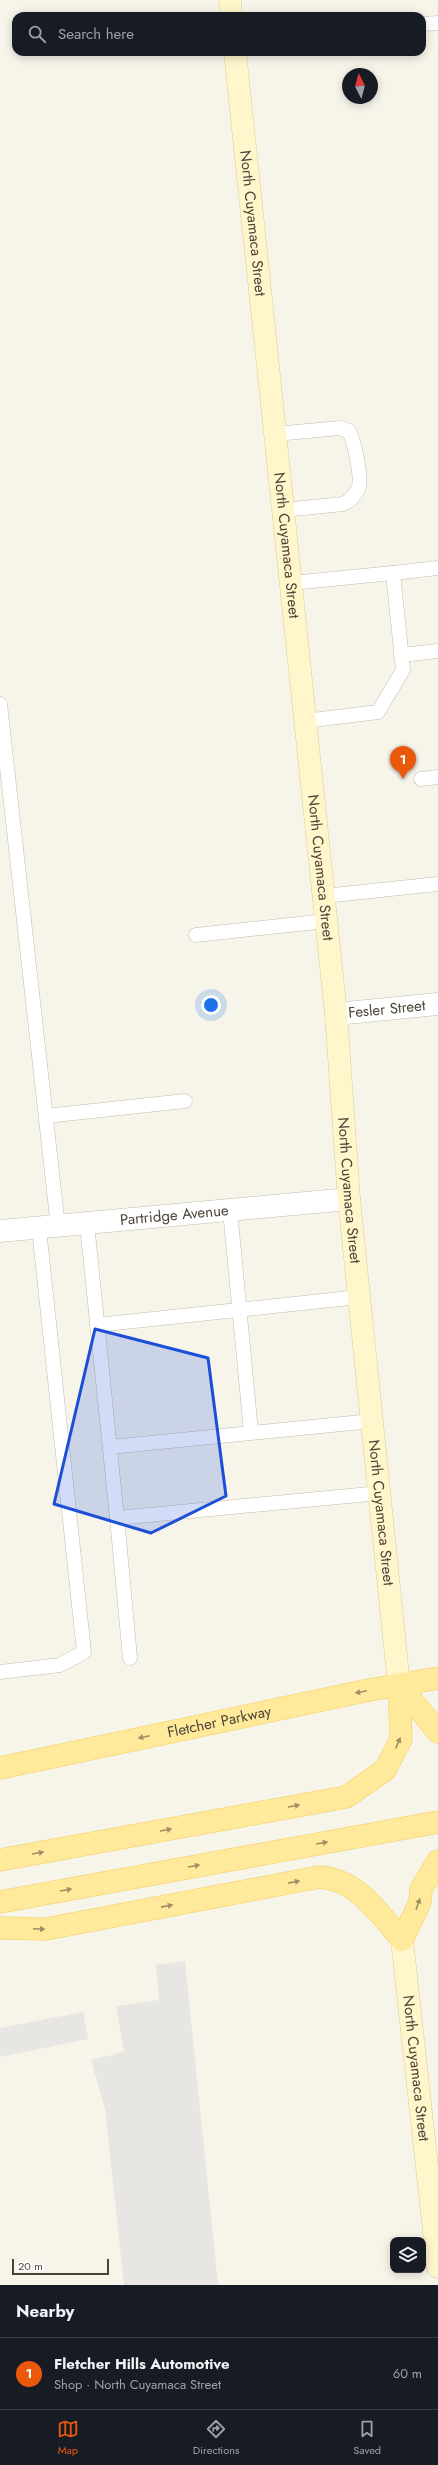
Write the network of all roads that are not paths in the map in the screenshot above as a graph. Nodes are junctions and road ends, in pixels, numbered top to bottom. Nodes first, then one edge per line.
1 (230, 0) edge
2 (231, 12) edge
3 (438, 23) edge
4 (426, 24) edge
5 (235, 56) edge
6 (275, 434) junction
7 (283, 510) junction
8 (438, 568) edge
9 (393, 573) junction
10 (291, 584) junction
11 (438, 651) edge
12 (402, 655) junction
13 (0, 704) edge
14 (305, 721) junction
15 (438, 778) edge
16 (421, 779) dead end
17 (438, 884) edge
18 (324, 896) junction
19 (326, 921) junction
20 (196, 935) dead end
21 (438, 1004) edge
22 (336, 1014) junction
23 (185, 1101) dead end
24 (46, 1116) junction
25 (349, 1199) junction
26 (230, 1210) junction
27 (87, 1224) junction
28 (49, 1228) junction
29 (0, 1232) edge
30 (359, 1297) junction
31 (239, 1310) junction
32 (97, 1325) junction
33 (372, 1421) junction
34 (251, 1432) junction
35 (110, 1446) junction
36 (380, 1493) junction
37 (117, 1518) junction
38 (130, 1658) dead end
39 (0, 1672) edge
40 (438, 1678) edge
41 (399, 1685) junction
42 (438, 1732) edge
43 (0, 1768) edge
44 (438, 1822) edge
45 (0, 1860) edge
46 (438, 1861) edge
47 (0, 1902) edge
48 (0, 1928) edge
49 (402, 1940) junction
50 (438, 2267) edge

1 - 2 main road
3 - 4 lane
5 - 6 main road, North Cuyamaca Street
6 - 7 main road, North Cuyamaca Street
6 - 7 lane
7 - 10 main road, North Cuyamaca Street
8 - 9 lane
9 - 10 lane
9 - 12 lane
10 - 14 main road, North Cuyamaca Street
11 - 12 lane
12 - 14 lane
13 - 24 lane
14 - 18 main road, North Cuyamaca Street
15 - 16 lane
17 - 18 lane
18 - 19 main road, North Cuyamaca Street
19 - 20 lane
19 - 22 main road, North Cuyamaca Street
21 - 22 street, Fesler Street
22 - 25 main road, North Cuyamaca Street
23 - 24 lane
24 - 28 lane
25 - 26 street, Partridge Avenue
25 - 30 main road, North Cuyamaca Street
26 - 27 street, Partridge Avenue
26 - 31 lane
27 - 28 street, Partridge Avenue
27 - 32 lane
28 - 29 street, Partridge Avenue
28 - 39 lane
30 - 31 lane
30 - 33 main road, North Cuyamaca Street
31 - 32 lane
31 - 34 lane
32 - 35 lane
33 - 34 lane
33 - 36 main road, North Cuyamaca Street
34 - 35 lane
35 - 37 lane
36 - 37 lane
36 - 41 main road, North Cuyamaca Street
37 - 38 lane
40 - 41 main road, Fletcher Parkway
41 - 42 main road
41 -> 43 main road, Fletcher Parkway
45 -> 41 main road
47 -> 44 main road
49 -> 46 main road
48 -> 49 main road
49 - 50 main road, North Cuyamaca Street

